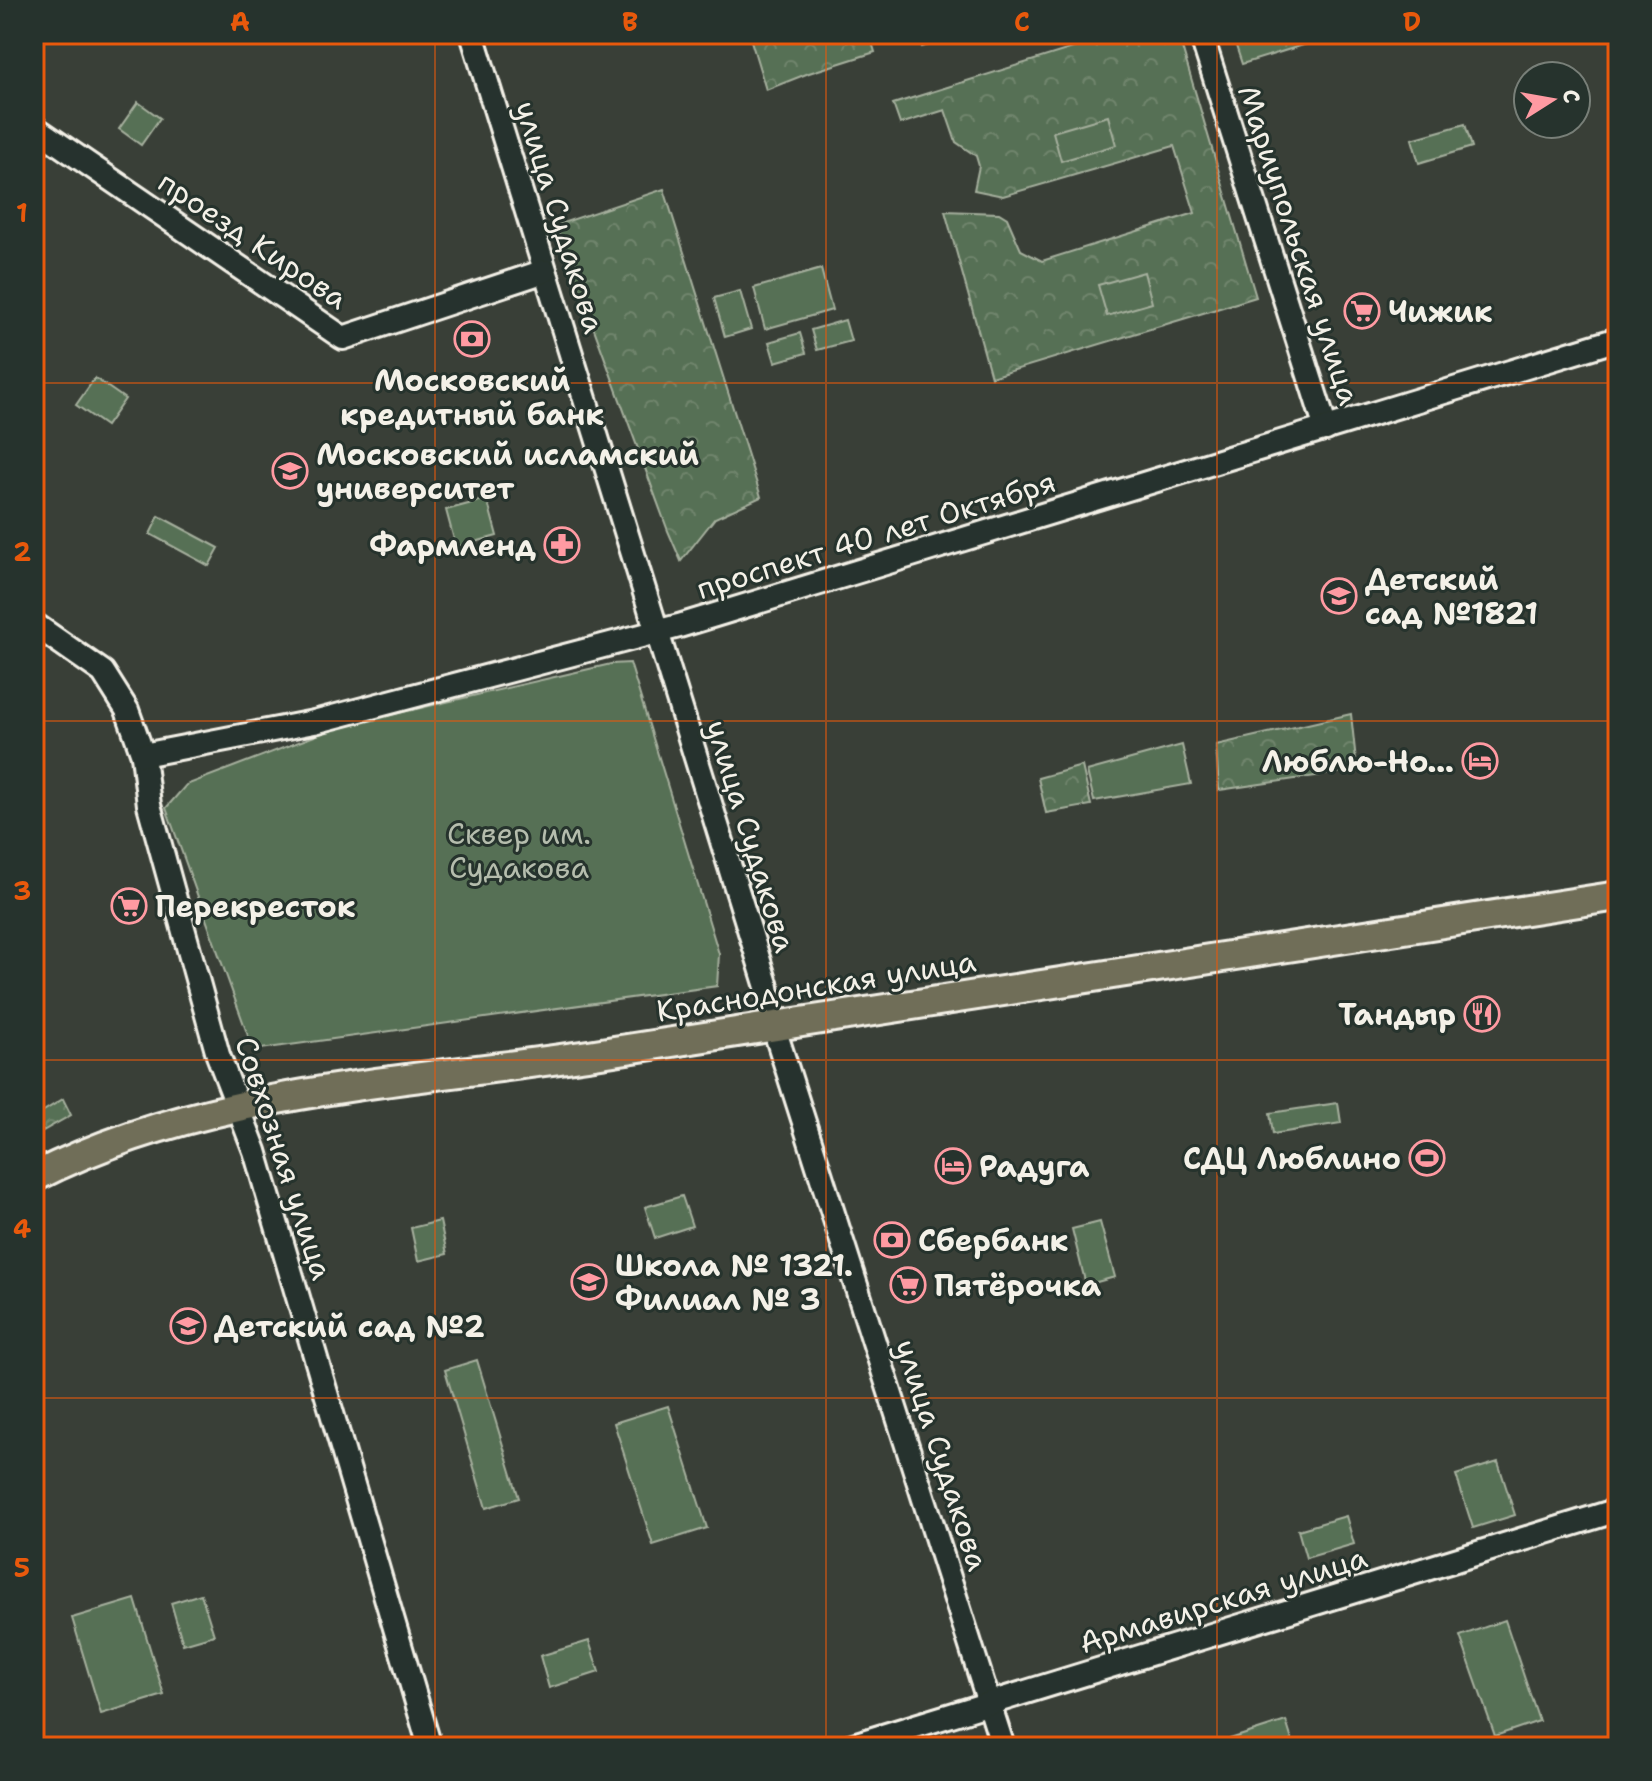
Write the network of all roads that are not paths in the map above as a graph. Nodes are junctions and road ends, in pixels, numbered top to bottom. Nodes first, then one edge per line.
1 (472, 34) edge
2 (1201, 34) edge
3 (34, 127) edge
4 (545, 271) junction
5 (1618, 339) edge
6 (1326, 429) junction
7 (34, 624) edge
8 (655, 632) junction
9 (143, 755) junction
10 (1618, 896) edge
11 (774, 1028) junction
12 (238, 1107) junction
13 (34, 1177) edge
14 (1618, 1510) edge
15 (989, 1703) junction
16 (430, 1747) edge
17 (847, 1747) edge
18 (1003, 1747) edge

1 - 4 street, улица Судакова
2 - 6 street, Мариупольская улица
3 - 4 street, проезд Кирова
4 - 8 street, улица Судакова
5 - 6 street, проспект 40 лет Октября
6 - 8 street, проспект 40 лет Октября
7 - 9 street, Совхозная улица
8 - 9 street, проспект 40 лет Октября
8 - 11 street, улица Судакова
9 - 12 street, Совхозная улица
10 - 11 main road, Краснодонская улица
11 - 12 main road, Краснодонская улица
11 - 15 street, улица Судакова
12 - 13 main road, Краснодонская улица
12 - 16 street, Совхозная улица
14 - 15 street, Армавирская улица
15 - 17 street, Армавирская улица
15 - 18 street, улица Судакова

